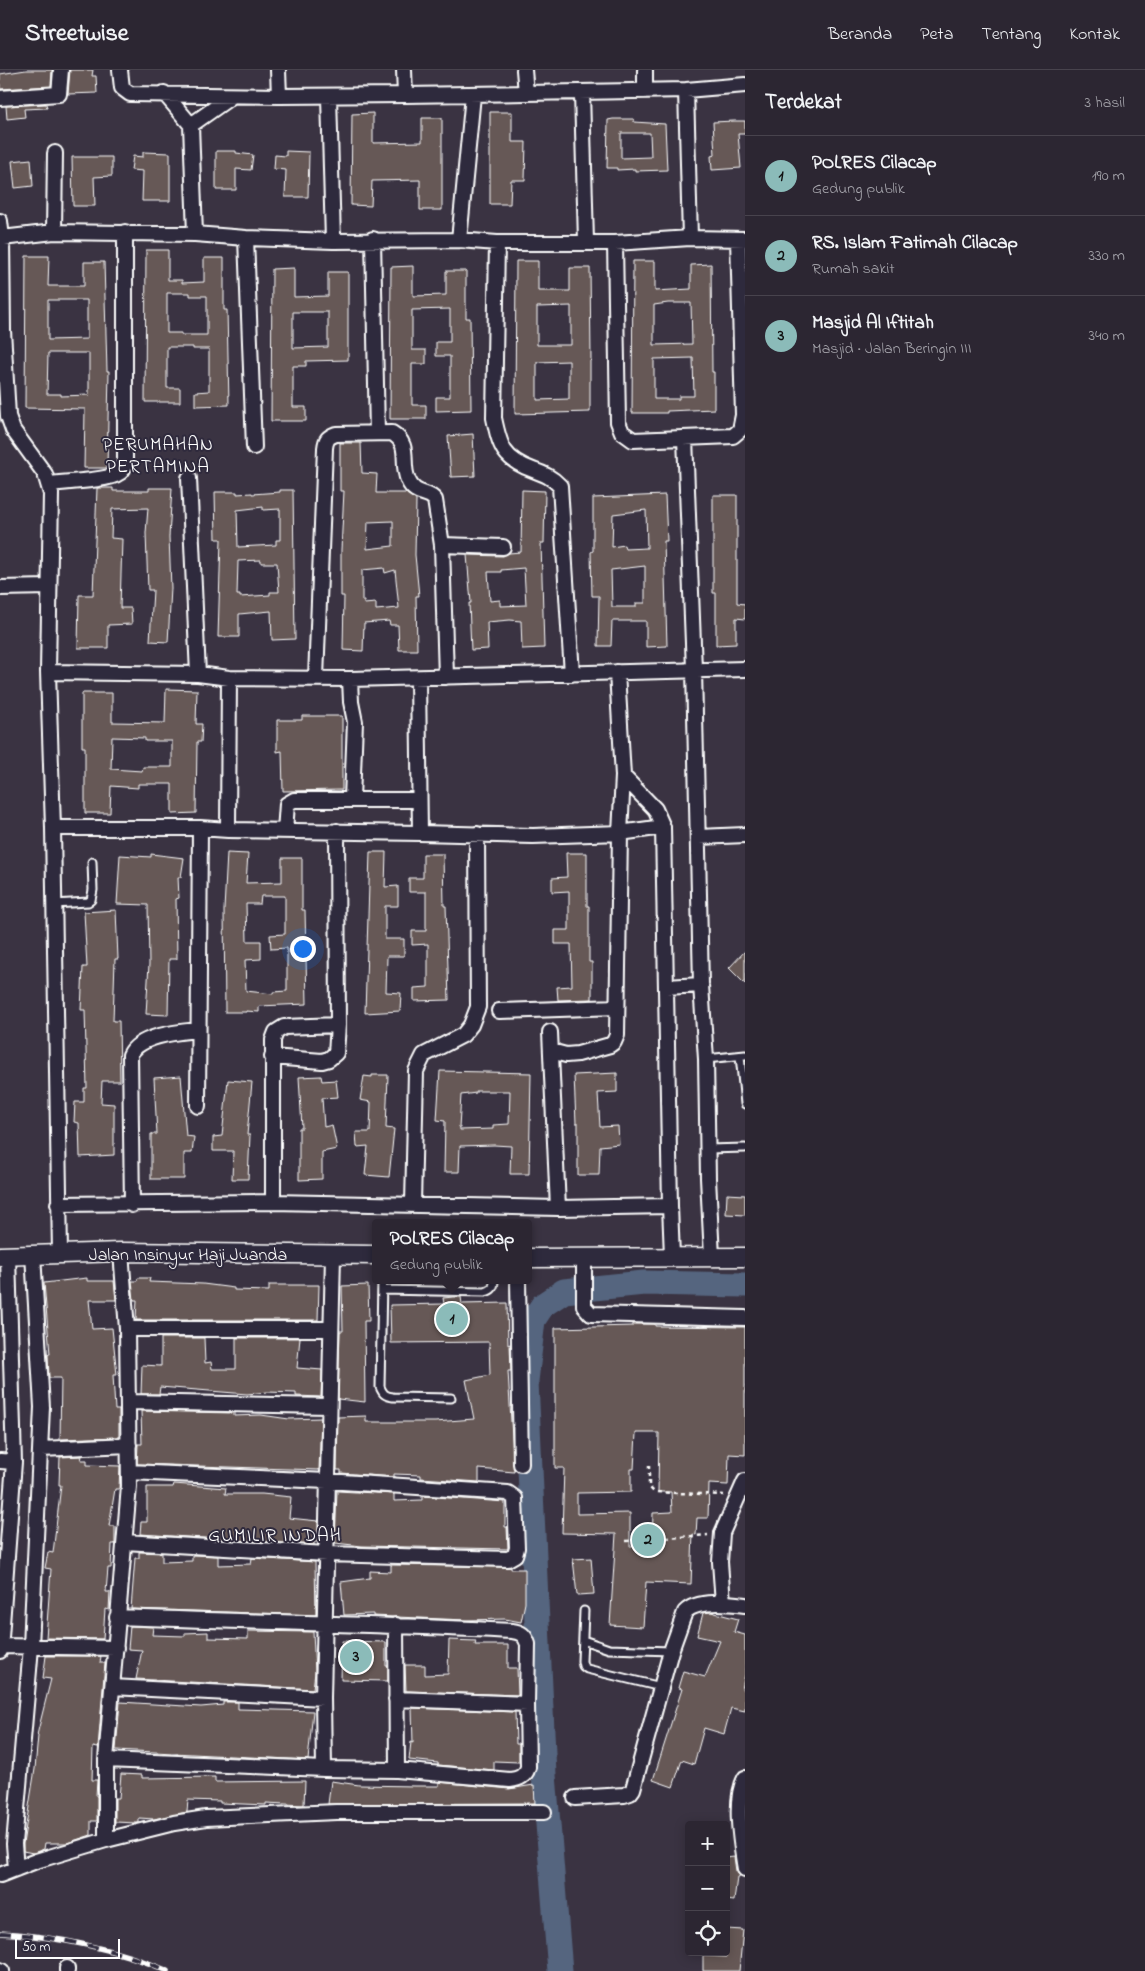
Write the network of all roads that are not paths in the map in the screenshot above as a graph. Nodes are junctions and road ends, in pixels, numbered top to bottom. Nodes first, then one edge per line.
1 (61, 70) edge
2 (120, 70) edge
3 (278, 70) edge
4 (404, 70) edge
5 (524, 70) edge
6 (645, 70) edge
7 (745, 85) edge
8 (686, 90) junction
9 (645, 91) junction
10 (582, 92) junction
11 (164, 93) junction
12 (526, 93) junction
13 (473, 94) junction
14 (405, 95) junction
15 (232, 96) junction
16 (278, 96) junction
17 (329, 96) junction
18 (0, 98) edge
19 (191, 125) junction
20 (56, 153) dead end
21 (0, 221) edge
22 (54, 232) junction
23 (125, 232) junction
24 (195, 234) junction
25 (2, 238) junction
26 (246, 238) junction
27 (690, 238) junction
28 (373, 239) junction
29 (742, 239) edge
30 (333, 240) junction
31 (459, 240) junction
32 (497, 242) junction
33 (586, 242) junction
34 (615, 243) junction
35 (2, 330) edge
36 (377, 433) junction
37 (685, 438) junction
38 (254, 447) dead end
39 (189, 478) dead end
40 (49, 484) junction
41 (442, 545) junction
42 (503, 547) dead end
43 (48, 587) junction
44 (0, 588) edge
45 (745, 668) edge
46 (694, 669) junction
47 (48, 672) junction
48 (617, 672) junction
49 (198, 674) junction
50 (572, 674) junction
51 (446, 677) junction
52 (229, 678) junction
53 (316, 678) junction
54 (418, 678) junction
55 (350, 679) junction
56 (623, 776) junction
57 (352, 799) junction
58 (418, 800) junction
59 (663, 827) junction
60 (53, 828) junction
61 (200, 828) junction
62 (228, 830) junction
63 (285, 831) junction
64 (337, 831) junction
65 (420, 832) junction
66 (620, 833) junction
67 (477, 834) junction
68 (745, 835) edge
69 (699, 837) junction
70 (92, 862) dead end
71 (54, 904) junction
72 (701, 985) junction
73 (666, 987) junction
74 (617, 1007) junction
75 (499, 1010) dead end
76 (338, 1025) junction
77 (198, 1030) junction
78 (550, 1032) dead end
79 (551, 1051) junction
80 (742, 1056) edge
81 (272, 1057) junction
82 (706, 1059) junction
83 (745, 1104) edge
84 (198, 1106) dead end
85 (745, 1148) edge
86 (708, 1149) junction
87 (273, 1202) junction
88 (58, 1204) junction
89 (414, 1204) junction
90 (132, 1205) junction
91 (670, 1206) junction
92 (558, 1208) junction
93 (121, 1252) junction
94 (60, 1253) junction
95 (33, 1254) junction
96 (333, 1255) junction
97 (372, 1255) edge
98 (4, 1256) edge
99 (672, 1256) junction
100 (712, 1256) junction
101 (745, 1257) edge
102 (532, 1258) edge
103 (584, 1258) junction
104 (382, 1284) edge
105 (494, 1284) edge
106 (518, 1284) edge
107 (382, 1290) junction
108 (745, 1318) edge
109 (127, 1329) junction
110 (331, 1330) junction
111 (451, 1398) dead end
112 (128, 1402) junction
113 (329, 1406) junction
114 (129, 1445) junction
115 (41, 1449) junction
116 (0, 1461) edge
117 (14, 1462) junction
118 (521, 1464) dead end
119 (129, 1472) junction
120 (328, 1481) junction
121 (745, 1481) edge
122 (125, 1542) junction
123 (326, 1554) junction
124 (723, 1603) junction
125 (745, 1605) edge
126 (584, 1611) dead end
127 (117, 1617) junction
128 (324, 1625) junction
129 (396, 1625) junction
130 (583, 1640) junction
131 (0, 1646) edge
132 (31, 1647) junction
133 (116, 1648) junction
134 (0, 1651) edge
135 (671, 1652) junction
136 (112, 1687) junction
137 (662, 1687) junction
138 (323, 1698) junction
139 (396, 1699) junction
140 (527, 1704) junction
141 (106, 1760) junction
142 (324, 1769) junction
143 (397, 1770) junction
144 (745, 1778) edge
145 (575, 1798) dead end
146 (544, 1812) dead end
147 (106, 1840) junction
148 (16, 1869) junction
149 (745, 1869) edge
150 (0, 1875) edge

1 - 18 street
2 - 11 street
3 - 16 street
4 - 14 street
5 - 12 street
6 - 9 street
7 - 8 street
8 - 9 street
8 - 27 street
9 - 10 street
10 - 12 street
10 - 33 street
11 - 15 street
11 - 19 street
12 - 13 street
13 - 14 street
13 - 31 street
14 - 17 street
15 - 16 street
15 - 19 street
16 - 17 street
17 - 30 street
19 - 24 street
20 - 22 street
21 - 25 street
22 - 23 street
22 - 25 street
23 - 24 street
23 - 40 street
24 - 26 street
25 - 35 street
26 - 30 street
26 - 38 street
27 - 29 street
27 - 34 street
28 - 30 street
28 - 31 street
28 - 36 street
29 - 37 street
31 - 32 street
32 - 33 street
32 - 50 street
33 - 34 street
34 - 37 street
35 - 40 street
36 - 41 street
36 - 53 street
37 - 46 street
39 - 49 street
40 - 43 street
41 - 42 street
41 - 51 street
43 - 44 street
43 - 47 street
45 - 46 street
46 - 48 street
46 - 69 street
47 - 49 street
47 - 60 street
48 - 50 street
48 - 56 street
49 - 52 street
50 - 51 street
51 - 54 street
52 - 53 street
52 - 62 street
53 - 55 street
54 - 55 street
54 - 58 street
55 - 57 street
56 - 59 street
56 - 66 street
57 - 58 street
57 - 63 street
58 - 65 street
59 - 66 street
59 - 73 street
60 - 61 street
60 - 71 street
61 - 62 street
61 - 77 street
62 - 63 street
63 - 64 street
64 - 65 street
64 - 76 street
65 - 67 street
66 - 67 street
66 - 74 street
67 - 89 street
68 - 69 street
69 - 72 street
70 - 71 lane
71 - 88 street
72 - 73 street
72 - 82 street
73 - 91 street
74 - 75 street
74 - 79 street
76 - 81 street
76 - 81 street
77 - 84 street
77 - 90 street
78 - 79 street
79 - 92 street
80 - 82 lane
80 - 83 lane
81 - 87 street
82 - 86 street
85 - 86 lane
86 - 100 street
87 - 89 street
87 - 90 street
88 - 90 street
88 - 94 street
89 - 92 street
91 - 92 street
91 - 99 street
93 - 94 street, Jalan Insinyur Haji Juanda
93 - 96 street, Jalan Insinyur Haji Juanda
93 - 109 street
94 - 95 street, Jalan Insinyur Haji Juanda
95 - 98 street, Jalan Insinyur Haji Juanda
95 - 115 street
96 - 97 street, Jalan Insinyur Haji Juanda
96 - 110 street
98 - 117 street
99 - 100 street
99 - 103 street
100 - 101 street
102 - 103 street
103 - 108 street
104 - 107 lane
105 - 107 lane
106 - 118 street
107 - 111 lane
109 - 110 street
109 - 112 street
110 - 113 street
112 - 113 street
112 - 114 street
113 - 120 street
114 - 115 street
114 - 119 street
115 - 132 street
116 - 117 street
117 - 131 street
119 - 120 street
119 - 122 street
120 - 123 street
120 - 123 street
121 - 124 street
122 - 123 street
122 - 127 street
123 - 128 street
124 - 125 street
124 - 135 street
126 - 130 lane
127 - 128 street
127 - 133 street
128 - 129 street
128 - 138 street
129 - 139 street
129 - 140 street
130 - 135 lane
130 - 137 lane
131 - 132 street
131 - 134 street
132 - 133 street
132 - 148 street
133 - 136 street
135 - 137 street
136 - 138 street
136 - 141 street
137 - 145 street
138 - 142 street
139 - 140 street
139 - 143 street
140 - 143 street
141 - 142 street
141 - 147 street
142 - 143 street
144 - 149 street
146 - 147 street
147 - 148 street
148 - 150 street

